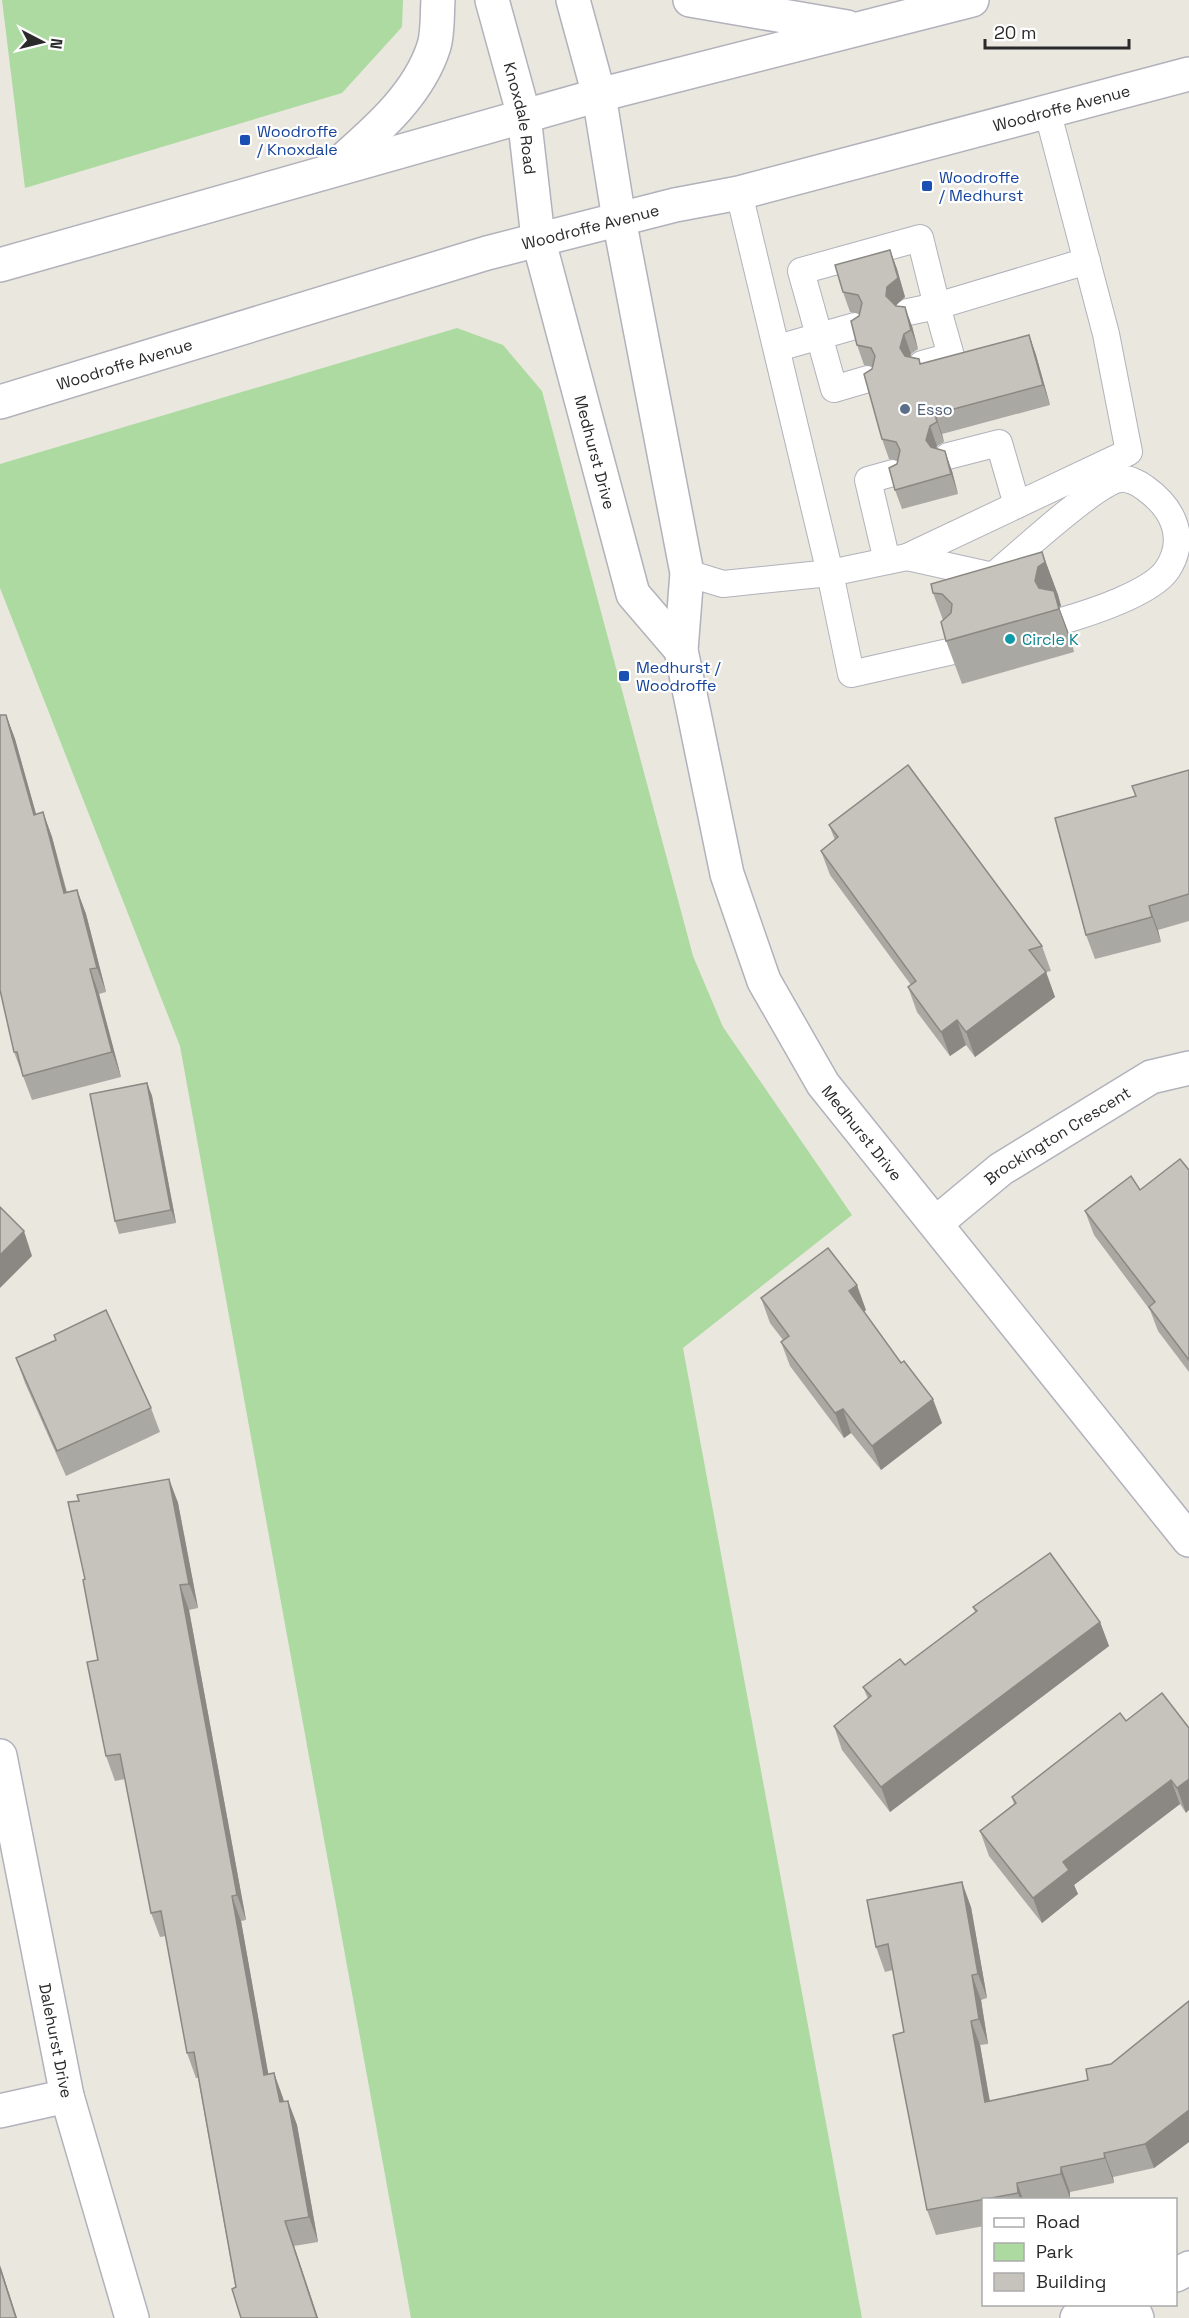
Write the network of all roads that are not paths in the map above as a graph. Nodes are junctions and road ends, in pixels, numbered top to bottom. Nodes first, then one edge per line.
1 (438, 0) edge
2 (492, 0) edge
3 (573, 0) edge
4 (690, 0) edge
5 (972, 0) edge
6 (857, 28) junction
7 (1189, 74) edge
8 (599, 95) junction
9 (1047, 110) junction
10 (524, 116) junction
11 (329, 173) junction
12 (739, 193) junction
13 (619, 219) junction
14 (538, 238) junction
15 (1087, 261) junction
16 (0, 265) edge
17 (937, 306) junction
18 (908, 312) edge
19 (855, 326) edge
20 (819, 337) junction
21 (778, 348) junction
22 (922, 364) edge
23 (868, 379) edge
24 (0, 402) edge
25 (948, 456) edge
26 (892, 473) edge
27 (1017, 505) junction
28 (897, 559) junction
29 (687, 573) junction
30 (830, 573) junction
31 (1065, 620) dead end
32 (681, 650) junction
33 (953, 651) edge
34 (1189, 1068) edge
35 (936, 1223) junction
36 (1189, 1540) edge
37 (0, 1756) edge
38 (67, 2096) junction
39 (0, 2110) edge
40 (1112, 2306) edge
41 (132, 2318) edge
42 (1077, 2318) edge

1 - 11 street
2 - 10 street, Knoxdale Road
3 - 8 street
4 - 6 street
5 - 6 street
6 - 8 street
7 - 9 street, Woodroffe Avenue
8 - 10 street
8 - 13 street
9 - 12 street, Woodroffe Avenue
9 - 15 lane
10 - 11 street
10 - 14 street, Knoxdale Road
11 - 16 street
12 - 13 street, Woodroffe Avenue
12 - 21 lane
13 - 14 street, Woodroffe Avenue
13 - 29 street, Medhurst Drive
14 - 24 street, Woodroffe Avenue
14 - 32 street, Medhurst Drive
15 - 17 lane
15 - 27 lane
17 - 18 lane
17 - 20 lane
17 - 22 lane
19 - 20 lane
20 - 21 lane
20 - 23 lane
21 - 30 lane
25 - 27 lane
26 - 28 lane
27 - 28 lane
28 - 30 lane
28 - 31 lane
29 - 30 lane
29 - 32 street, Medhurst Drive
30 - 33 lane
32 - 35 street, Medhurst Drive
34 - 35 street, Brockington Crescent
35 - 36 street, Medhurst Drive
37 - 38 street, Dalehurst Drive
38 - 39 street
38 - 41 street, Dalehurst Drive
40 - 42 street

